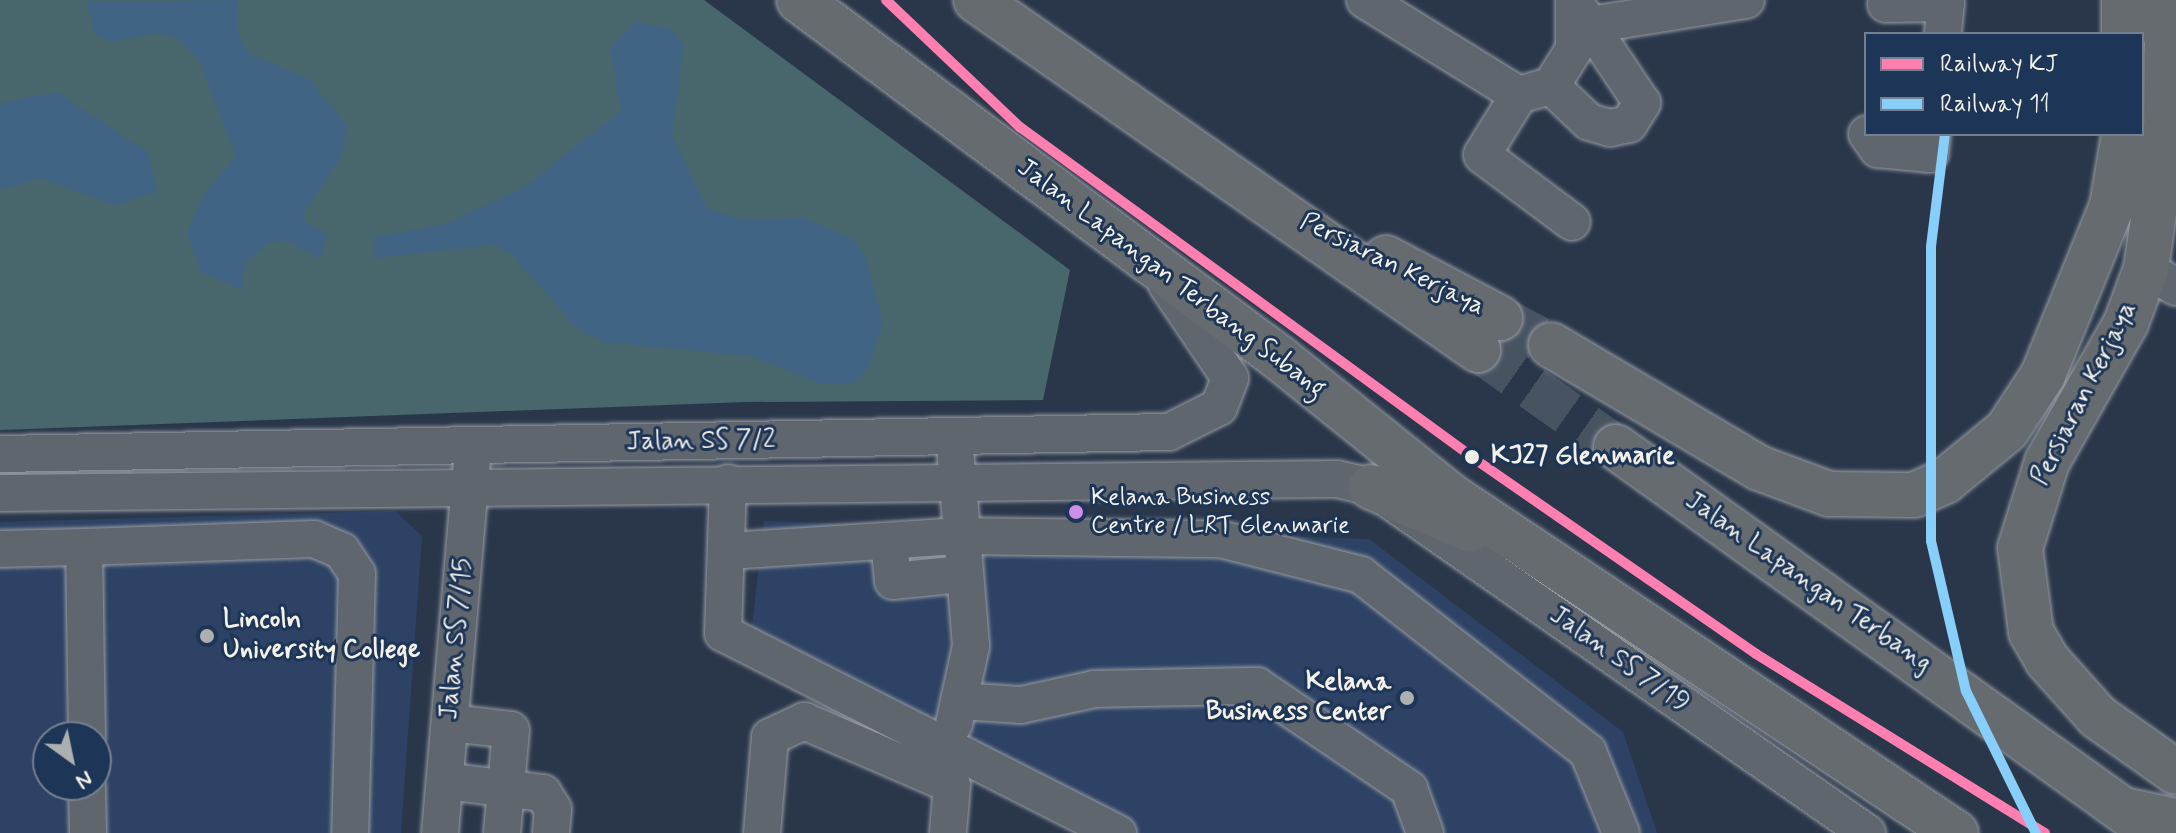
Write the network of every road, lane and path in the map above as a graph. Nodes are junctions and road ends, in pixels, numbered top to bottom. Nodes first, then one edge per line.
1 (799, 0) edge
2 (976, 0) edge
3 (1365, 0) edge
4 (1746, 0) edge
5 (2124, 0) edge
6 (2169, 0) edge
7 (2176, 4) edge
8 (1581, 12) edge
9 (1883, 13) edge
10 (1943, 32) edge
11 (2124, 32) edge
12 (1535, 91) junction
13 (1868, 136) edge
14 (1932, 136) edge
15 (2124, 136) edge
16 (1572, 222) dead end
17 (1147, 259) junction
18 (2161, 278) edge
19 (1489, 334) tunnel mouth
20 (1551, 345) tunnel mouth
21 (956, 437) junction
22 (474, 446) junction
23 (1616, 447) tunnel mouth
24 (0, 454) edge
25 (956, 479) junction
26 (728, 483) junction
27 (470, 487) junction
28 (1371, 487) junction
29 (0, 493) edge
30 (958, 536) junction
31 (889, 541) junction
32 (84, 547) junction
33 (0, 549) edge
34 (728, 551) junction
35 (1541, 560) junction
36 (962, 574) junction
37 (959, 701) junction
38 (87, 721) edge
39 (450, 723) junction
40 (948, 749) junction
41 (2176, 772) edge
42 (445, 781) junction
43 (506, 787) junction
44 (87, 801) edge
45 (2176, 821) edge
46 (2139, 822) edge
47 (88, 833) edge
48 (350, 833) edge
49 (440, 833) edge
50 (502, 833) edge
51 (551, 833) edge
52 (762, 833) edge
53 (948, 833) edge
54 (1118, 833) edge
55 (1425, 833) edge
56 (1621, 833) edge
57 (1867, 833) edge
58 (1956, 833) edge

1 - 17 main road, Jalan Lapangan Terbang Subang
2 - 19 main road, Persiaran Kerjaya
3 - 12 street
4 - 8 street
5 - 11 main road
6 - 7 street
6 - 18 main road, Persiaran Kerjaya
8 - 12 street
8 - 12 street
9 - 10 street
12 - 16 street
13 - 14 street
15 - 20 main road, Persiaran Kerjaya
17 - 21 street, Jalan SS 7/2
17 - 35 main road, Jalan Lapangan Terbang Subang
18 - 41 main road, Persiaran Kerjaya
21 - 22 street, Jalan SS 7/2
21 - 25 street
22 - 24 street, Jalan SS 7/2
22 - 27 street, Jalan SS 7/15
23 - 46 main road, Jalan Lapangan Terbang
25 - 26 street, Jalan SS 7/2
25 - 28 street, Jalan SS 7/2
25 - 30 street
26 - 27 street, Jalan SS 7/2
26 - 34 street
27 - 29 street, Jalan SS 7/2
27 - 39 street, Jalan SS 7/15
28 - 35 main road
28 - 57 street, Jalan SS 7/19
30 - 31 street
30 - 36 street
30 - 56 street
31 - 34 street
31 - 36 street
32 - 33 street
32 - 38 street
32 - 48 street
34 - 40 street
35 - 58 main road
36 - 37 street
37 - 40 street
37 - 55 street
39 - 42 street, Jalan SS 7/15
39 - 43 street
40 - 54 street
42 - 43 street
42 - 49 street, Jalan SS 7/15
43 - 50 street
43 - 51 street
44 - 47 street
45 - 46 main road
52 - 53 street

